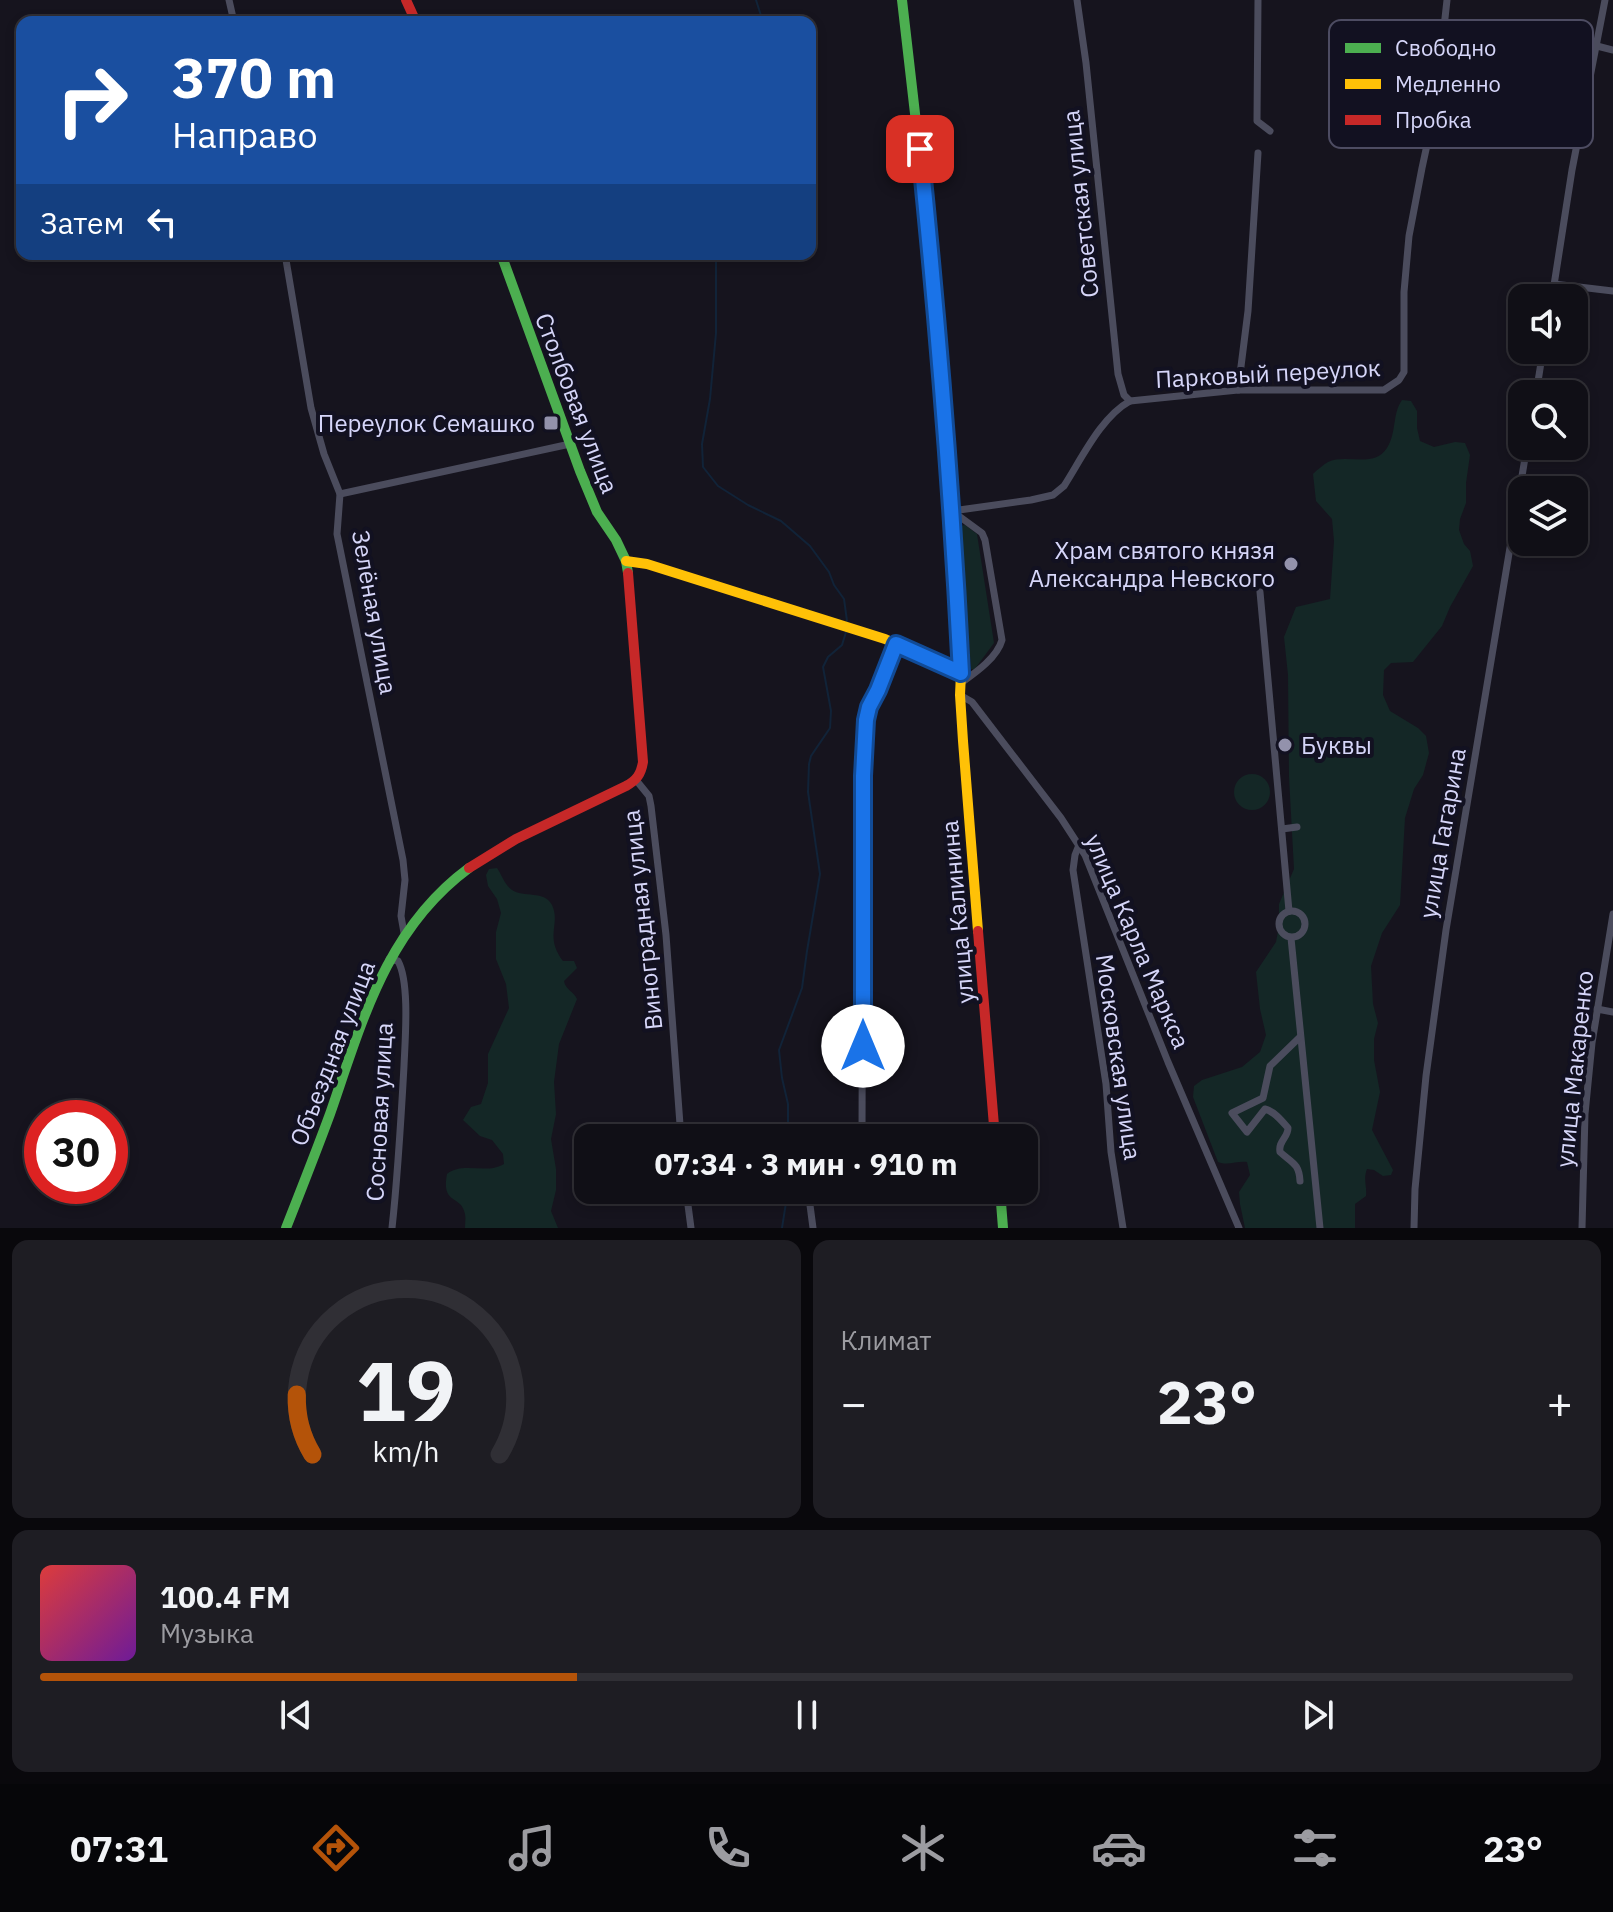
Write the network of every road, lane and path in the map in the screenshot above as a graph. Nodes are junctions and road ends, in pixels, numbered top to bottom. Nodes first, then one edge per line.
1 (902, 0) edge
2 (1077, 0) edge
3 (1258, 0) edge
4 (1447, 0) edge
5 (1605, 0) edge
6 (1445, 20) edge
7 (1597, 46) junction
8 (1613, 50) edge
9 (1593, 66) edge
10 (1270, 131) dead end
11 (1427, 148) edge
12 (1576, 148) edge
13 (1258, 153) dead end
14 (286, 260) edge
15 (503, 260) edge
16 (1554, 284) edge
17 (1588, 288) edge
18 (1613, 291) edge
19 (1238, 390) junction
20 (1130, 401) junction
21 (570, 444) junction
22 (1525, 460) edge
23 (340, 494) junction
24 (952, 511) junction
25 (626, 561) junction
26 (1260, 592) dead end
27 (896, 644) junction
28 (961, 678) junction
29 (960, 695) junction
30 (636, 780) junction
31 (1297, 827) dead end
32 (1282, 829) junction
33 (1079, 845) junction
34 (1289, 911) junction
35 (1613, 914) edge
36 (404, 933) junction
37 (1291, 938) junction
38 (389, 959) junction
39 (1597, 1009) junction
40 (1613, 1012) edge
41 (1300, 1037) junction
42 (680, 1124) edge
43 (862, 1124) edge
44 (994, 1124) edge
45 (1300, 1181) dead end
46 (688, 1204) edge
47 (810, 1204) edge
48 (1001, 1204) edge
49 (286, 1228) edge
50 (392, 1228) edge
51 (691, 1228) edge
52 (813, 1228) edge
53 (1003, 1228) edge
54 (1123, 1228) edge
55 (1239, 1228) edge
56 (1320, 1228) edge
57 (1414, 1228) edge
58 (1582, 1228) edge

1 - 24 street, улица Калинина
2 - 20 street, Советская улица
3 - 10 street
4 - 6 street, Парковый переулок
5 - 7 street
7 - 8 street
7 - 9 street
11 - 19 street, Парковый переулок
12 - 16 street
13 - 19 street
14 - 23 street, Зелёная улица
15 - 21 street, Столбовая улица
17 - 18 street
19 - 20 street, Парковый переулок
20 - 24 street, Парковый переулок
21 - 23 street
21 - 25 street, Столбовая улица
22 - 57 street, улица Гагарина
23 - 36 street, Зелёная улица
24 - 28 street, улица Калинина
24 - 28 street
25 - 27 street
25 - 30 street, Виноградная улица
26 - 32 street
27 - 28 street
27 - 43 street
28 - 29 street, улица Калинина
29 - 33 street, улица Карла Маркса
29 - 44 street, улица Калинина
30 - 36 street, Объездная улица
30 - 42 street, Виноградная улица
31 - 32 street
32 - 34 street
33 - 54 street, Московская улица
33 - 55 street, улица Карла Маркса
34 - 37 street
34 - 37 street
35 - 39 street, улица Макаренко
36 - 38 street, Объездная улица
37 - 41 street
38 - 49 street, Объездная улица
38 - 50 street, Сосновая улица
39 - 40 street
39 - 58 street, улица Макаренко
41 - 45 street
41 - 56 street
46 - 51 street
47 - 52 street
48 - 53 street

